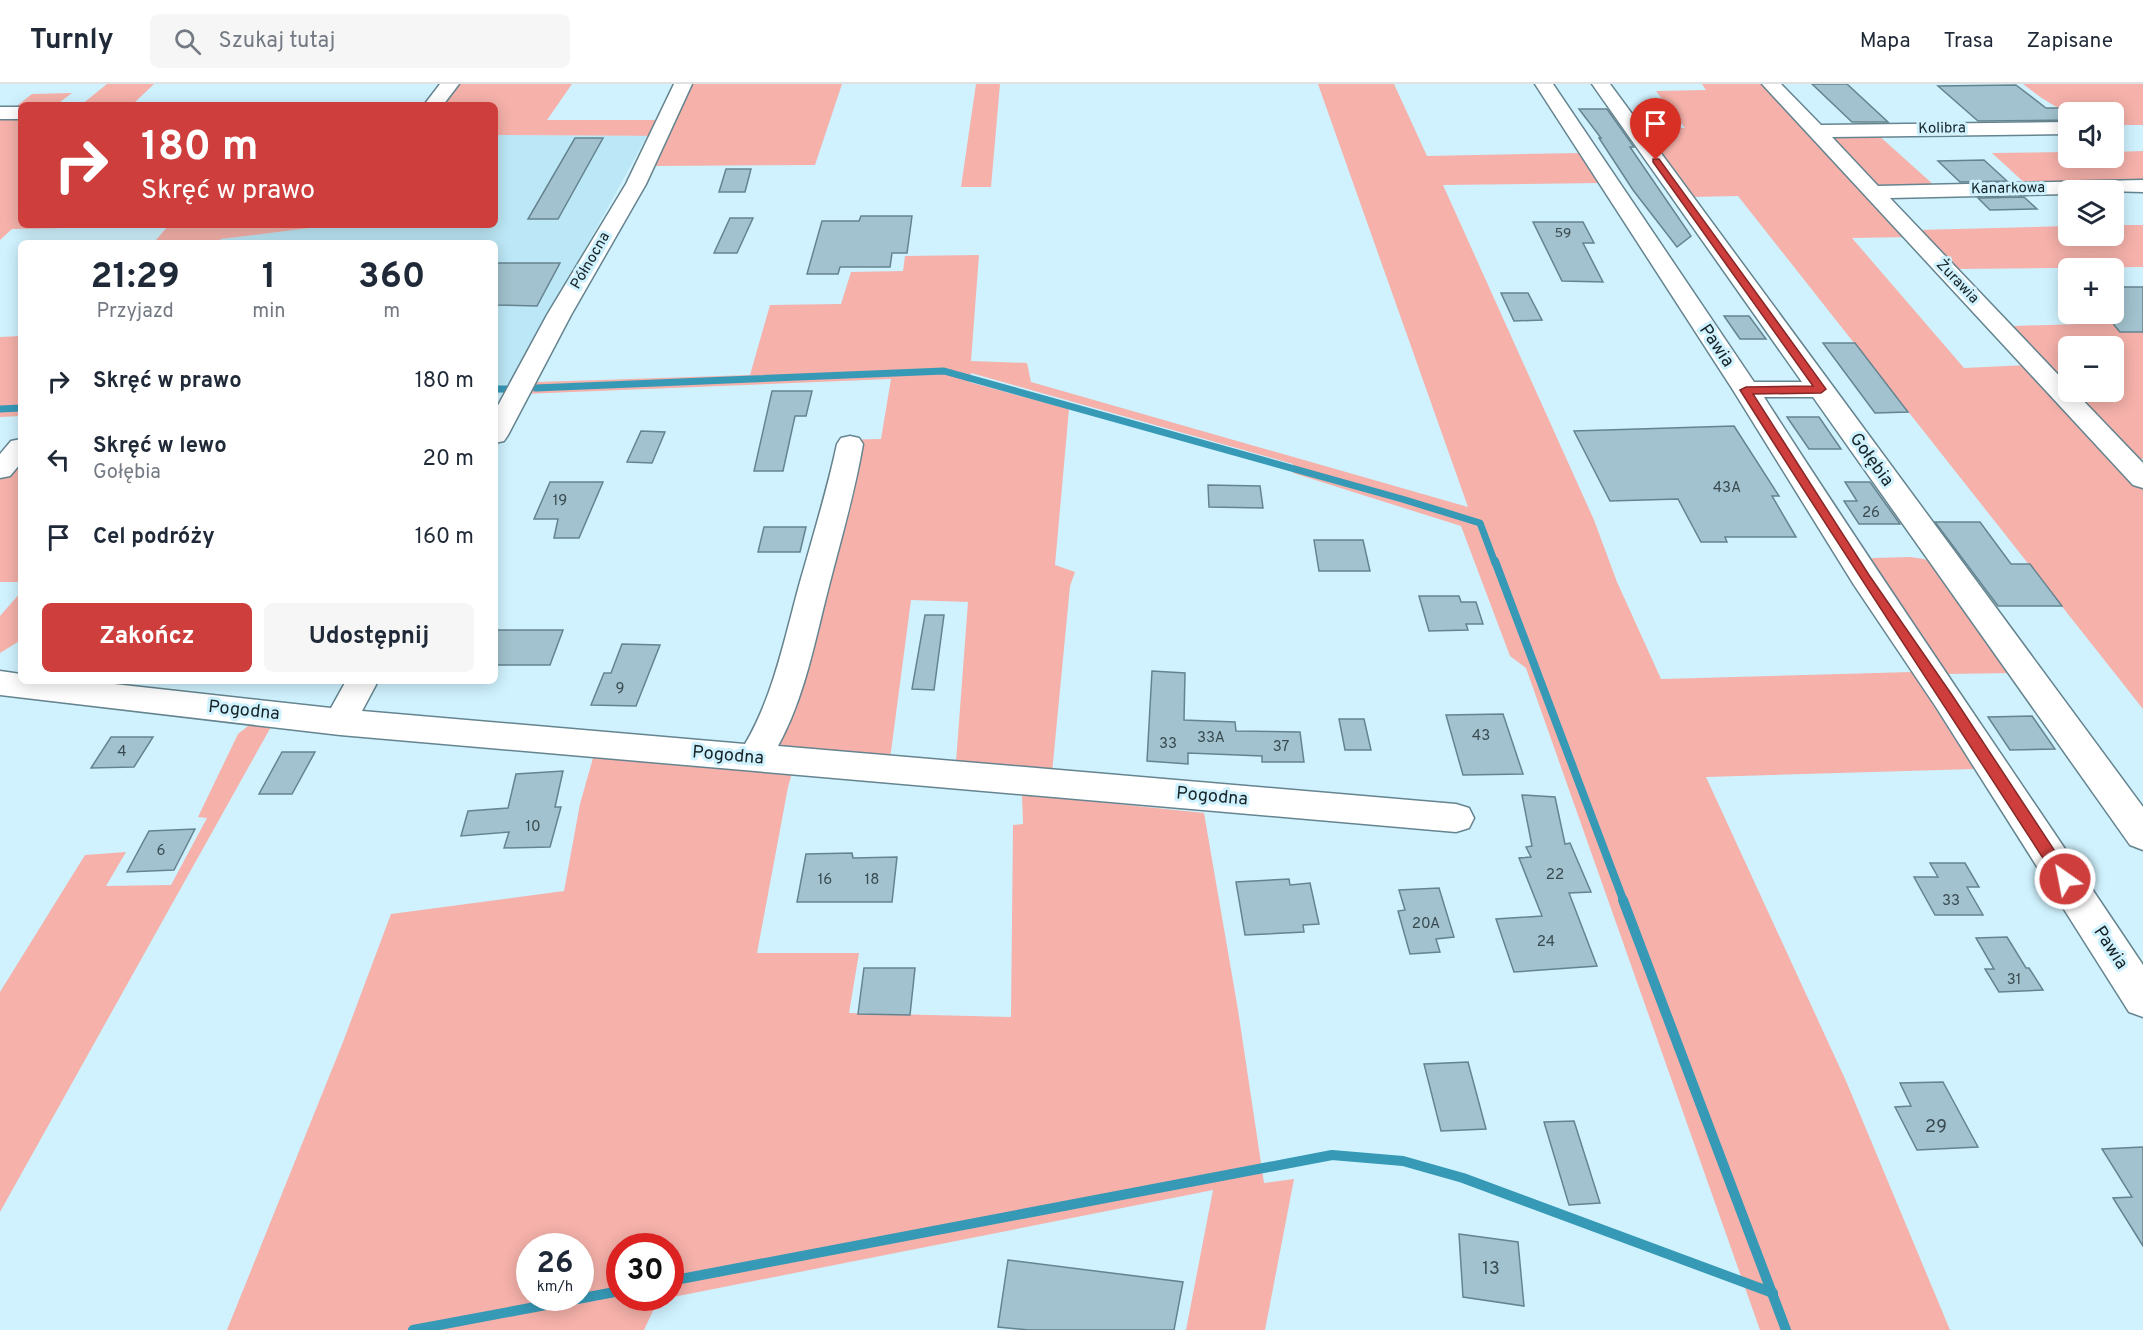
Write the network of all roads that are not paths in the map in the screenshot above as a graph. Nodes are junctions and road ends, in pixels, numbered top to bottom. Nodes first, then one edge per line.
1 (450, 84) edge
2 (683, 84) edge
3 (1544, 84) edge
4 (1601, 84) edge
5 (1771, 84) edge
6 (436, 102) edge
7 (0, 113) edge
8 (18, 113) edge
9 (2058, 128) edge
10 (1816, 131) junction
11 (2143, 186) edge
12 (1872, 192) junction
13 (1821, 389) junction
14 (1746, 390) junction
15 (498, 429) edge
16 (850, 444) dead end
17 (18, 450) edge
18 (0, 470) edge
19 (2143, 479) edge
20 (0, 683) edge
21 (360, 684) edge
22 (340, 722) junction
23 (754, 758) junction
24 (1456, 818) dead end
25 (2143, 835) edge
26 (2143, 999) edge

1 - 6 street
2 - 15 street, Północna
3 - 14 street, Pawia
4 - 13 street, Gołębia
5 - 10 street, Żurawia
7 - 8 street
9 - 10 street, Kolibra
10 - 12 street, Żurawia
11 - 12 street, Kanarkowa
12 - 19 street, Żurawia
13 - 14 street
13 - 25 street, Gołębia
14 - 26 street, Pawia
16 - 23 street
17 - 18 street
20 - 22 street, Pogodna
21 - 22 street
22 - 23 street, Pogodna
23 - 24 street, Pogodna

